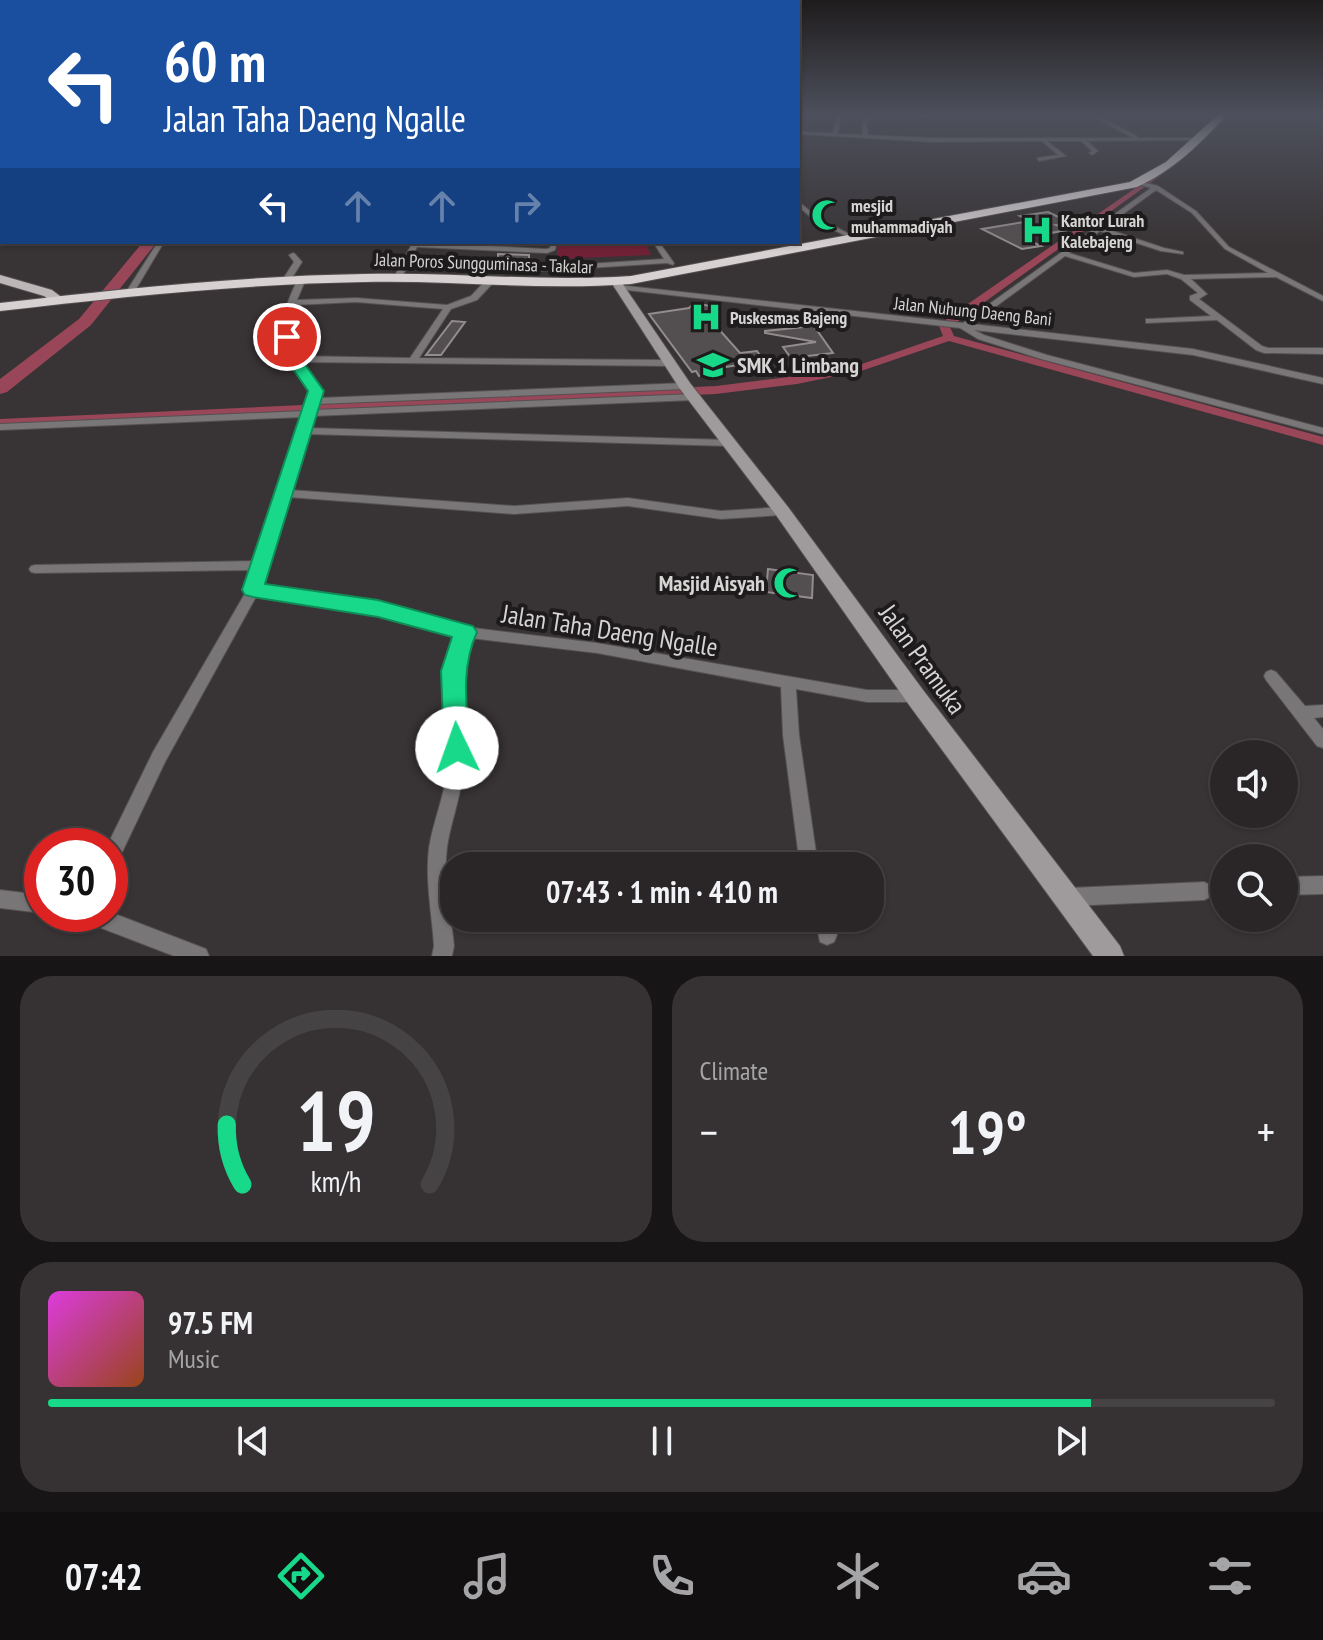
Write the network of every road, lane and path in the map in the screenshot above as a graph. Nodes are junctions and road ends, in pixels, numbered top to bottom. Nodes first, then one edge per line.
1 (1177, 160) edge
2 (1149, 185) junction
3 (800, 205) edge
4 (1098, 228) junction
5 (854, 238) junction
6 (159, 244) edge
7 (415, 244) edge
8 (554, 244) edge
9 (657, 244) edge
10 (547, 251) junction
11 (1181, 253) dead end
12 (1064, 254) junction
13 (293, 255) dead end
14 (668, 261) junction
15 (541, 269) junction
16 (679, 271) junction
17 (1276, 275) junction
18 (398, 277) junction
19 (1184, 277) junction
20 (0, 279) edge
21 (301, 281) junction
22 (490, 281) junction
23 (285, 282) junction
24 (532, 283) junction
25 (617, 284) junction
26 (120, 293) junction
27 (58, 299) junction
28 (1323, 299) edge
29 (292, 303) junction
30 (0, 307) edge
31 (448, 307) junction
32 (1218, 318) junction
33 (1149, 321) dead end
34 (960, 327) junction
35 (1323, 351) edge
36 (293, 359) junction
37 (413, 360) junction
38 (669, 363) junction
39 (1323, 381) edge
40 (690, 391) junction
41 (312, 407) junction
42 (0, 427) edge
43 (304, 431) junction
44 (1323, 431) edge
45 (729, 443) junction
46 (282, 493) junction
47 (782, 511) junction
48 (262, 565) junction
49 (35, 569) dead end
50 (253, 590) junction
51 (465, 632) junction
52 (1271, 676) dead end
53 (788, 682) junction
54 (915, 696) junction
55 (1323, 711) edge
56 (1301, 713) junction
57 (1323, 741) edge
58 (125, 828) edge
59 (807, 852) edge
60 (1323, 885) edge
61 (1298, 886) edge
62 (1204, 891) dead end
63 (1064, 897) junction
64 (0, 899) edge
65 (24, 902) edge
66 (128, 929) edge
67 (199, 956) edge
68 (442, 956) edge
69 (1110, 956) edge

1 - 2 highway, Jalan Poros Sungguminasa - Takalar
2 - 4 street
2 - 5 highway, Jalan Poros Sungguminasa - Takalar
2 - 17 street
3 - 5 street
4 - 11 street
4 - 12 street
5 - 16 highway, Jalan Poros Sungguminasa - Takalar
6 - 26 street
7 - 10 street
7 - 18 street
8 - 10 street
9 - 14 street
10 - 15 street
12 - 19 street
12 - 34 street
13 - 23 street
14 - 15 street
14 - 16 street
15 - 24 street
16 - 25 highway, Jalan Poros Sungguminasa - Takalar
17 - 19 street
17 - 28 street
18 - 21 highway, Jalan Poros Sungguminasa - Takalar
18 - 22 highway, Jalan Poros Sungguminasa - Takalar
19 - 32 street
20 - 27 main road
21 - 23 highway, Jalan Poros Sungguminasa - Takalar
21 - 29 street
22 - 24 highway, Jalan Poros Sungguminasa - Takalar
22 - 31 street
23 - 26 highway, Jalan Poros Sungguminasa - Takalar
24 - 25 highway, Jalan Poros Sungguminasa - Takalar
25 - 34 street, Jalan Nuhung Daeng Bani
25 - 38 street, Jalan Pramuka
26 - 27 highway, Jalan Poros Sungguminasa - Takalar
27 - 30 highway, Jalan Poros Sungguminasa - Takalar
29 - 31 street
29 - 36 street
31 - 37 street
32 - 33 street
32 - 35 street
34 - 39 street, Jalan Nuhung Daeng Bani
34 - 44 street
36 - 37 street
36 - 41 street
37 - 38 street
38 - 40 street, Jalan Pramuka
40 - 41 street
40 - 45 street, Jalan Pramuka
41 - 42 street
41 - 43 street
43 - 45 street
43 - 46 street
45 - 47 street, Jalan Pramuka
46 - 47 street
46 - 48 street
47 - 54 street, Jalan Pramuka
48 - 49 street
48 - 50 street
50 - 51 street, Jalan Taha Daeng Ngalle
50 - 58 street
51 - 53 street, Jalan Taha Daeng Ngalle
51 - 68 street
52 - 56 street
53 - 54 street, Jalan Taha Daeng Ngalle
53 - 59 street
54 - 63 street, Jalan Pramuka
55 - 56 street
56 - 57 street
60 - 61 street
62 - 63 street
63 - 69 street, Jalan Pramuka
64 - 65 street
66 - 67 street

